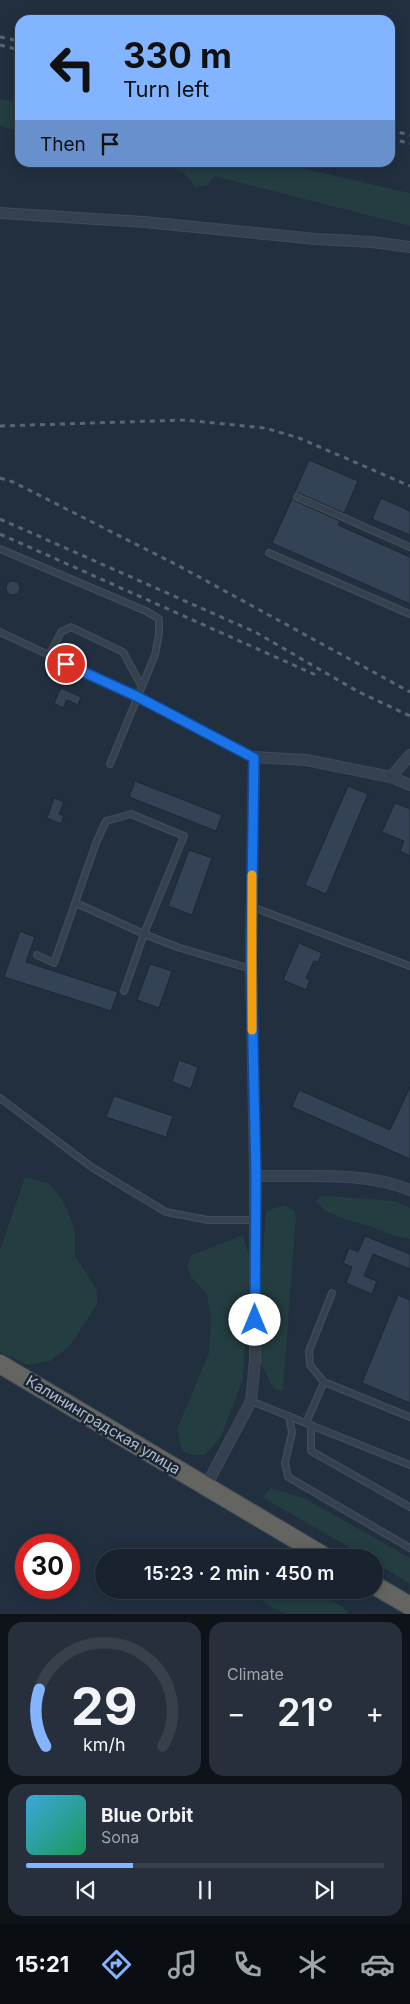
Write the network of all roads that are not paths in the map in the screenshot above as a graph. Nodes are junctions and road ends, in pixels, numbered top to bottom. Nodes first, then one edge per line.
1 (0, 213) edge
2 (410, 247) edge
3 (297, 497) dead end
4 (410, 547) edge
5 (0, 549) edge
6 (269, 553) dead end
7 (410, 614) edge
8 (0, 632) edge
9 (49, 655) junction
10 (141, 685) junction
11 (136, 696) junction
12 (410, 755) edge
13 (254, 758) junction
14 (110, 764) dead end
15 (392, 777) junction
16 (410, 785) edge
17 (76, 903) junction
18 (252, 907) junction
19 (144, 934) junction
20 (37, 955) dead end
21 (410, 966) edge
22 (251, 969) junction
23 (124, 991) dead end
24 (0, 1098) edge
25 (256, 1176) junction
26 (410, 1190) edge
27 (255, 1220) junction
28 (332, 1292) dead end
29 (0, 1364) edge
30 (324, 1382) junction
31 (251, 1401) junction
32 (289, 1416) junction
33 (410, 1417) edge
34 (308, 1424) junction
35 (410, 1465) edge
36 (206, 1486) junction
37 (410, 1507) edge
38 (410, 1548) edge
39 (312, 1549) edge
40 (383, 1590) edge
41 (410, 1606) edge

1 - 2 street
3 - 4 lane
5 - 10 lane
6 - 7 lane
8 - 9 lane
9 - 10 lane
9 - 11 lane
10 - 11 lane
11 - 13 lane
11 - 14 lane
12 - 15 street
13 - 15 street
13 - 18 street
15 - 16 street
17 - 19 lane
17 - 19 lane
17 - 20 lane
18 - 21 lane
18 - 22 street
19 - 22 lane
19 - 23 lane
22 - 25 street
24 - 27 lane
25 - 26 street
25 - 27 street
27 - 31 street
28 - 30 lane
29 - 36 highway, Калининградская улица
30 - 33 lane
30 - 34 lane
31 - 32 lane
31 - 36 street
32 - 34 lane
32 - 38 lane
34 - 35 lane
34 - 37 lane
36 - 39 highway, Калининградская улица
40 - 41 highway

